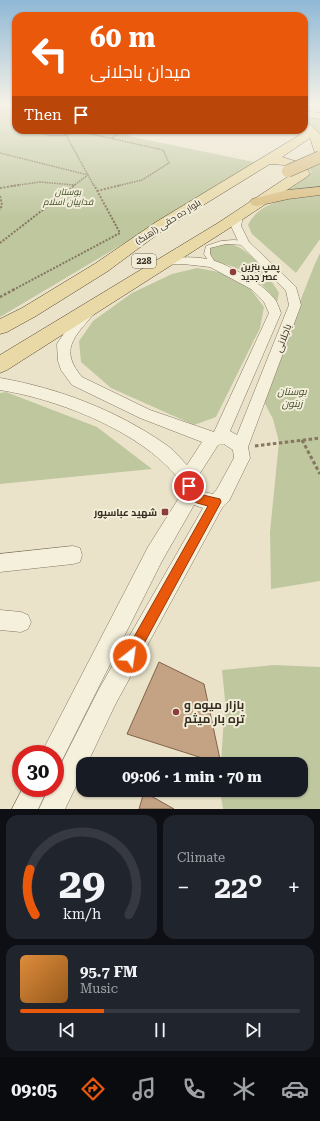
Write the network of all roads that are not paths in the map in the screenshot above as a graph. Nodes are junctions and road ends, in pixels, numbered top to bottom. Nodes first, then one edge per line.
1 (299, 142) edge
2 (317, 142) edge
3 (320, 153) edge
4 (320, 157) edge
5 (269, 160) junction
6 (288, 171) joint
7 (320, 191) edge
8 (257, 202) junction
9 (238, 216) junction
10 (244, 243) junction
11 (164, 263) junction
12 (213, 264) junction
13 (90, 310) junction
14 (0, 327) edge
15 (0, 350) edge
16 (0, 365) edge
17 (0, 384) edge
18 (216, 439) junction
19 (240, 447) junction
20 (189, 486) junction
21 (216, 502) junction
22 (73, 555) dead end
23 (0, 563) edge
24 (0, 620) edge
25 (21, 622) dead end
26 (58, 745) edge
27 (31, 797) edge
28 (25, 809) edge
29 (52, 809) edge

1 - 5 main road, بلوار ده حقی (آهنگ)
2 - 3 main road
4 - 6 highway, bridge
5 - 8 main road
5 - 14 main road, بلوار ده حقی (آهنگ) / 228
6 - 15 main road, بلوار ده حقی (آهنگ) / 228
7 - 8 highway
8 - 9 main road
9 - 10 street, باجلانی
9 - 11 main road
10 - 12 lane
10 - 19 street, باجلانی
11 - 12 street, باجلانی
11 - 13 main road
12 - 18 street, باجلانی
13 - 16 main road
13 - 18 street
17 - 20 street
18 - 19 street
18 - 20 street
19 - 21 street, باجلانی
20 - 21 street
20 - 26 street
21 - 29 street, باجلانی
22 - 23 street
24 - 25 street
27 - 28 street

